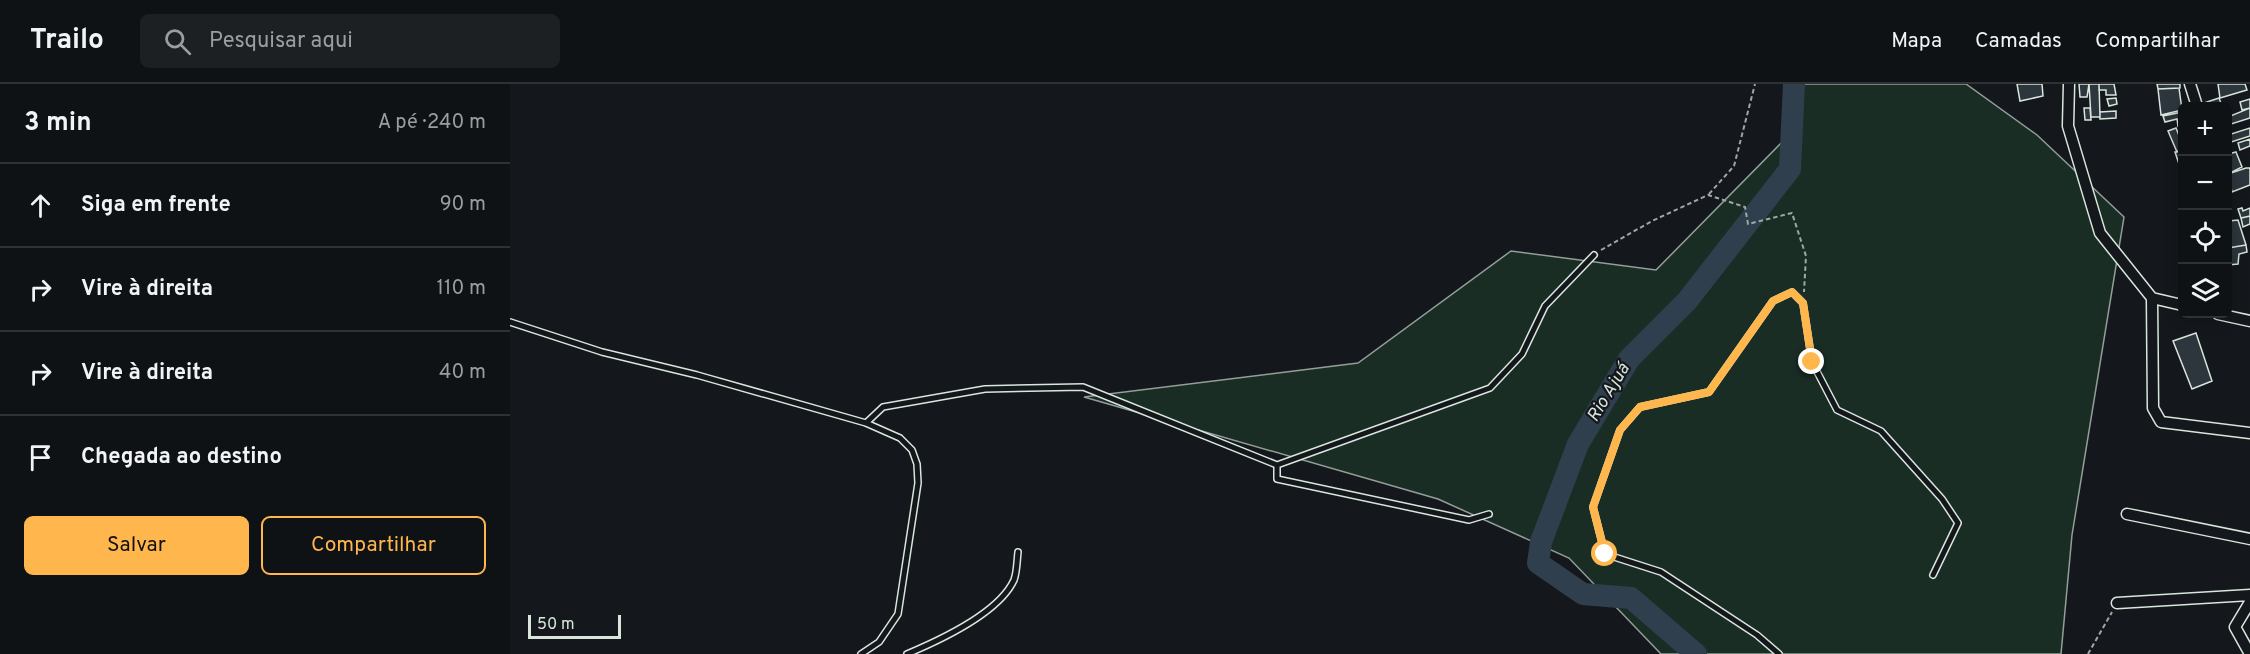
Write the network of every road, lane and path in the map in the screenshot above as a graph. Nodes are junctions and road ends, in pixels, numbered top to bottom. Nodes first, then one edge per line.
1 (1755, 84) edge
2 (2069, 84) edge
3 (2190, 84) edge
4 (2196, 102) edge
5 (1708, 195) junction
6 (1594, 255) joint
7 (2152, 298) junction
8 (1803, 303) junction
9 (2178, 304) edge
10 (2232, 317) edge
11 (510, 321) edge
12 (2250, 321) edge
13 (866, 423) junction
14 (2250, 433) edge
15 (1276, 465) junction
16 (1489, 514) dead end
17 (2127, 514) dead end
18 (2250, 539) edge
19 (1018, 552) dead end
20 (1933, 575) dead end
21 (2250, 596) edge
22 (2250, 602) edge
23 (2116, 603) joint
24 (861, 654) edge
25 (907, 654) edge
26 (1779, 654) edge
27 (2088, 654) edge
28 (2250, 654) edge

1 - 5 path
2 - 7 street
3 - 4 street
5 - 6 path
5 - 8 path
6 - 15 lane
7 - 9 street
7 - 14 street
8 - 20 lane
8 - 26 lane
10 - 12 street
11 - 13 lane
13 - 15 lane
13 - 24 lane
15 - 16 lane
17 - 18 street
19 - 25 lane
21 - 23 street
22 - 28 street
23 - 27 path

